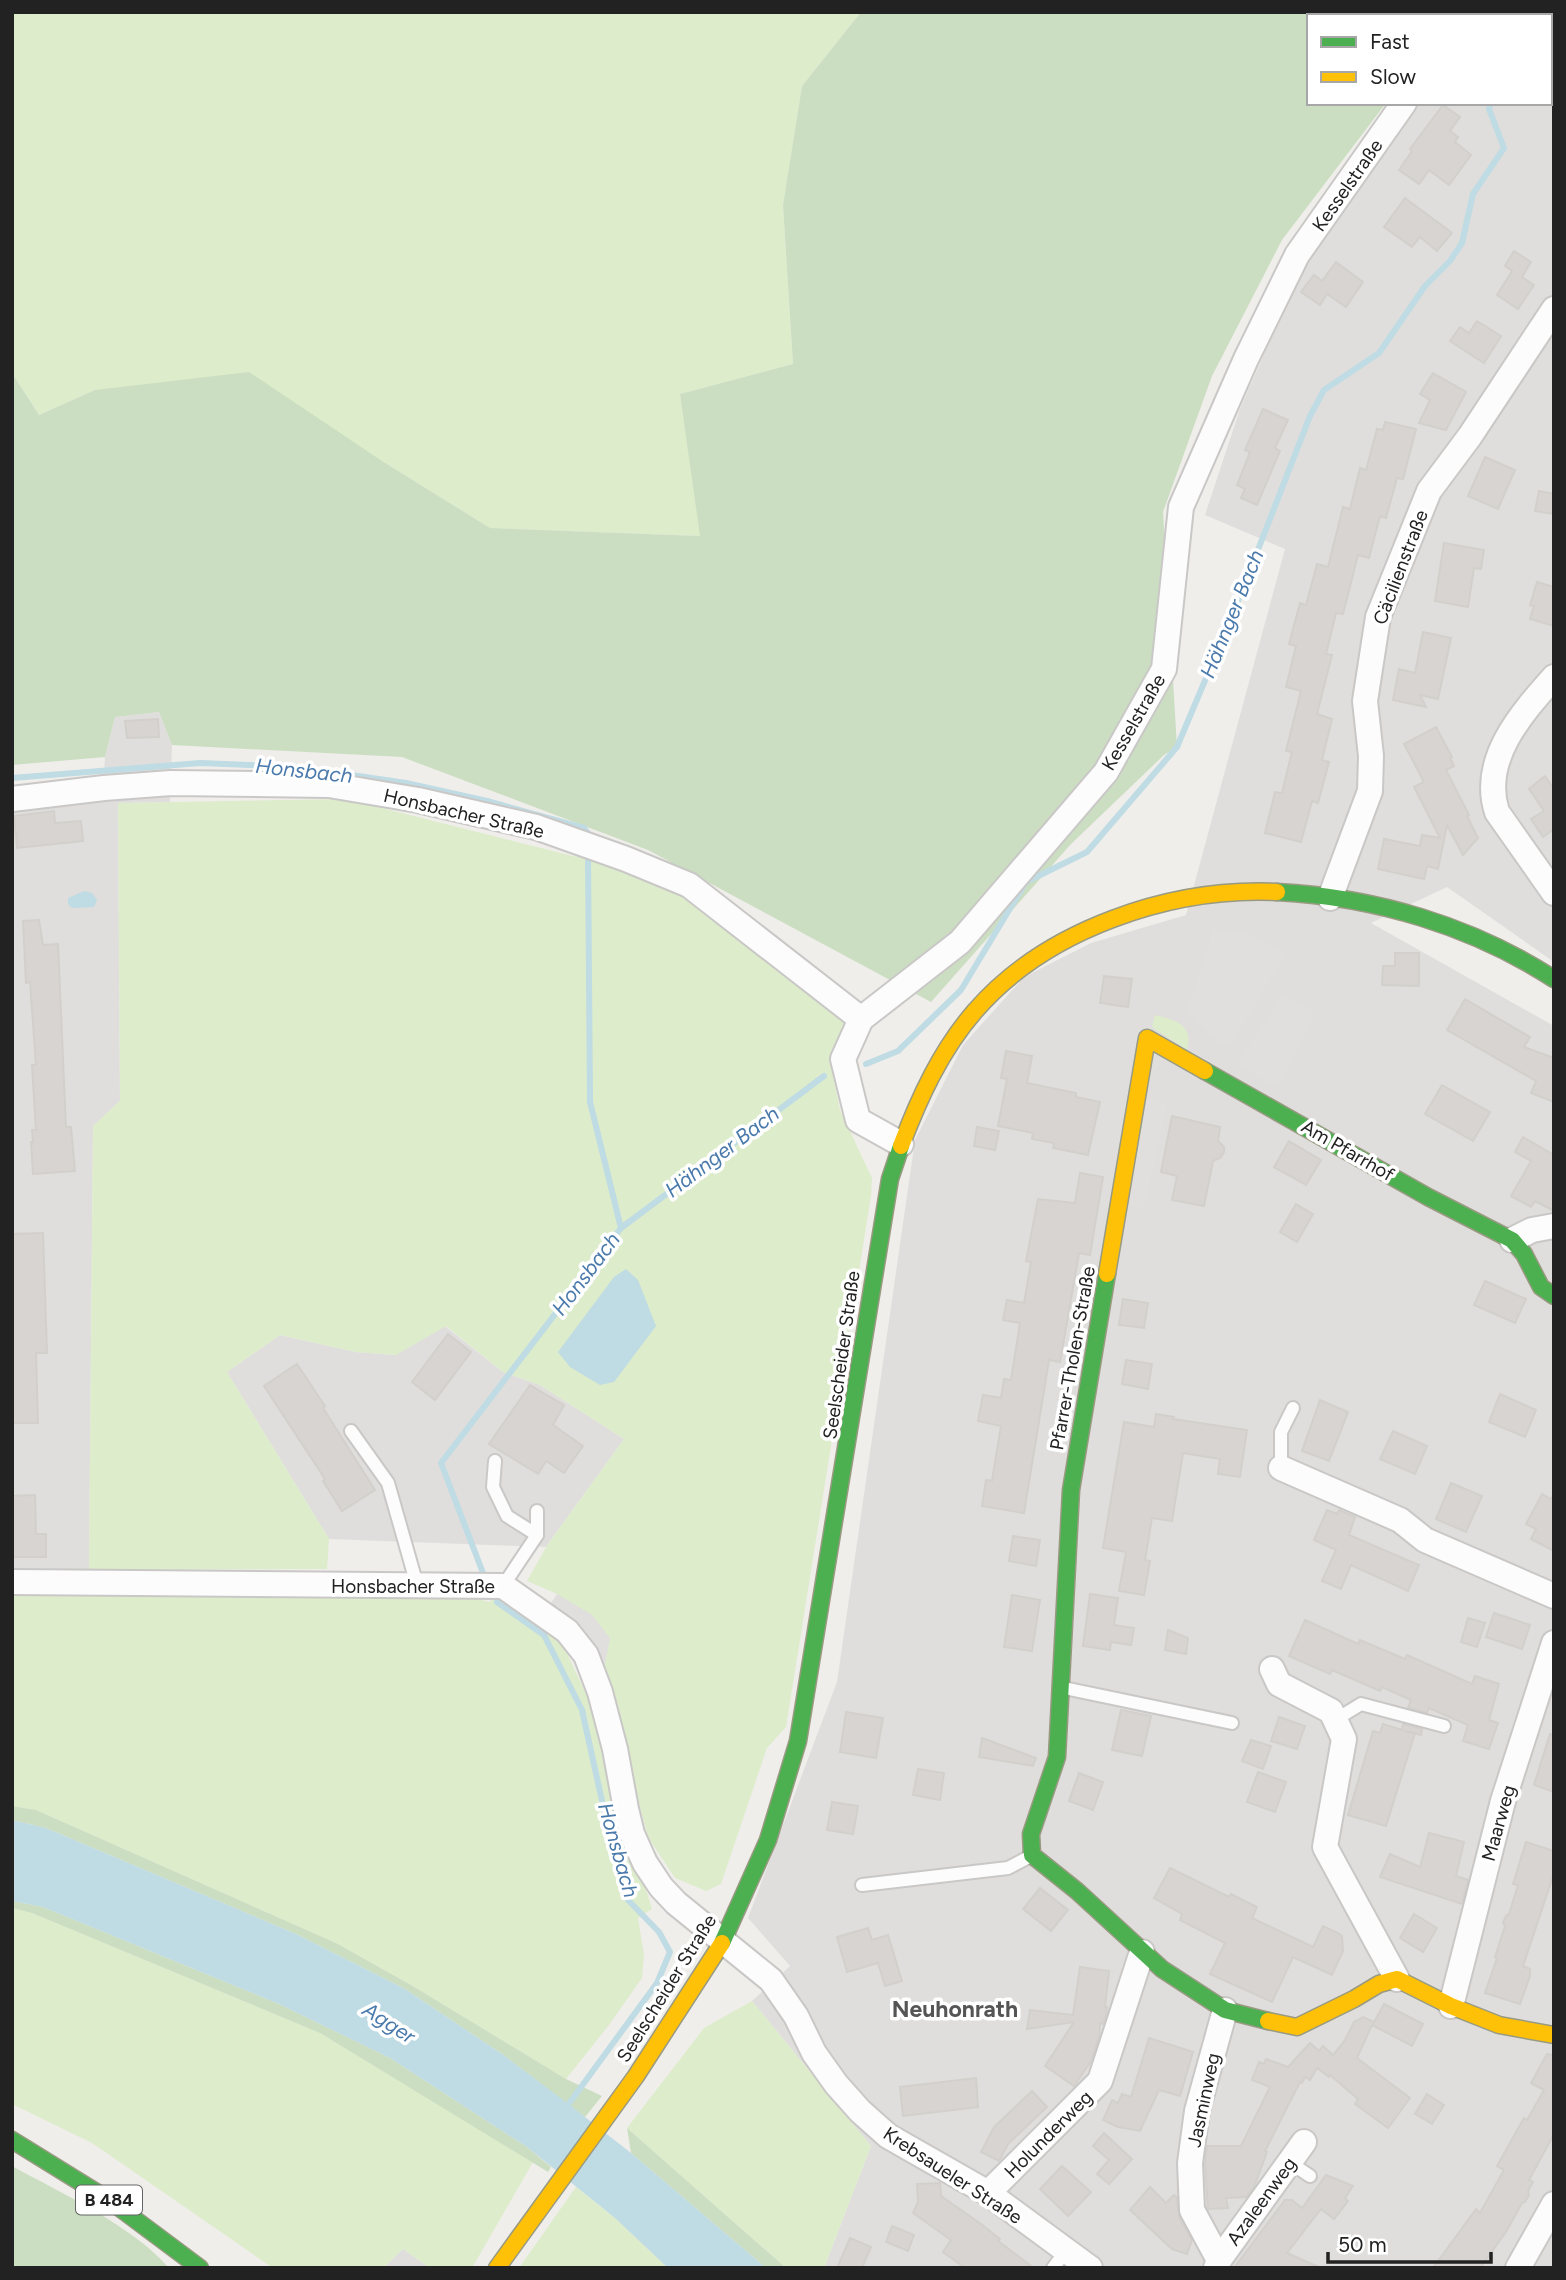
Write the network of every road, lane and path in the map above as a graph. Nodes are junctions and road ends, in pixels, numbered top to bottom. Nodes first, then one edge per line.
1 (1403, 105) edge
2 (1554, 309) edge
3 (1554, 677) edge
4 (12, 799) edge
5 (1554, 893) edge
6 (1330, 898) junction
7 (1551, 972) edge
8 (861, 1019) junction
9 (1147, 1038) joint
10 (901, 1144) junction
11 (1553, 1224) edge
12 (1512, 1240) junction
13 (1554, 1296) edge
14 (1293, 1408) dead end
15 (351, 1431) dead end
16 (495, 1461) dead end
17 (1281, 1468) joint
18 (537, 1511) dead end
19 (537, 1535) junction
20 (12, 1582) edge
21 (417, 1585) junction
22 (503, 1586) junction
23 (1554, 1596) edge
24 (1554, 1643) edge
25 (1272, 1669) dead end
26 (1060, 1687) junction
27 (1335, 1720) junction
28 (1232, 1723) dead end
29 (1444, 1726) dead end
30 (1032, 1855) junction
31 (862, 1885) dead end
32 (723, 1941) junction
33 (1142, 1952) junction
34 (1397, 1979) junction
35 (1451, 2006) junction
36 (1225, 2010) junction
37 (1554, 2035) edge
38 (12, 2140) edge
39 (1304, 2142) dead end
40 (988, 2193) junction
41 (1554, 2204) edge
42 (1059, 2260) edge
43 (1217, 2264) edge
44 (200, 2268) edge
45 (497, 2268) edge
46 (1090, 2268) edge
47 (1518, 2268) edge

1 - 8 street, Kesselstraße
2 - 6 street, Cäcilienstraße
3 - 5 street
4 - 8 street, Honsbacher Straße
6 - 7 street, Seelscheider Straße
6 - 10 street, Seelscheider Straße
8 - 10 street, Kesselstraße
9 - 12 street, Am Pfarrhof
9 - 26 street, Pfarrer-Tholen-Straße
10 - 32 street, Seelscheider Straße
11 - 12 street
12 - 13 street
14 - 17 lane
15 - 21 lane
16 - 19 lane
17 - 23 street
18 - 19 lane
19 - 22 lane
20 - 21 street, Honsbacher Straße
21 - 22 street, Honsbacher Straße
22 - 32 street, Honsbacher Straße
24 - 35 street, Maarweg
25 - 27 street
26 - 28 lane
26 - 30 street, Pfarrer-Tholen-Straße
27 - 29 lane
27 - 34 street
30 - 31 lane
30 - 33 street
32 - 40 street, Krebsaueler Straße
32 - 45 street, Seelscheider Straße
33 - 36 street
33 - 40 street, Holunderweg
34 - 35 street
34 - 36 street
35 - 37 street
36 - 43 street, Jasminweg
38 - 44 street, B 484
39 - 43 street, Azaleenweg
40 - 42 street, Krebsaueler Straße
41 - 47 street
42 - 46 street, Krebsaueler Straße

